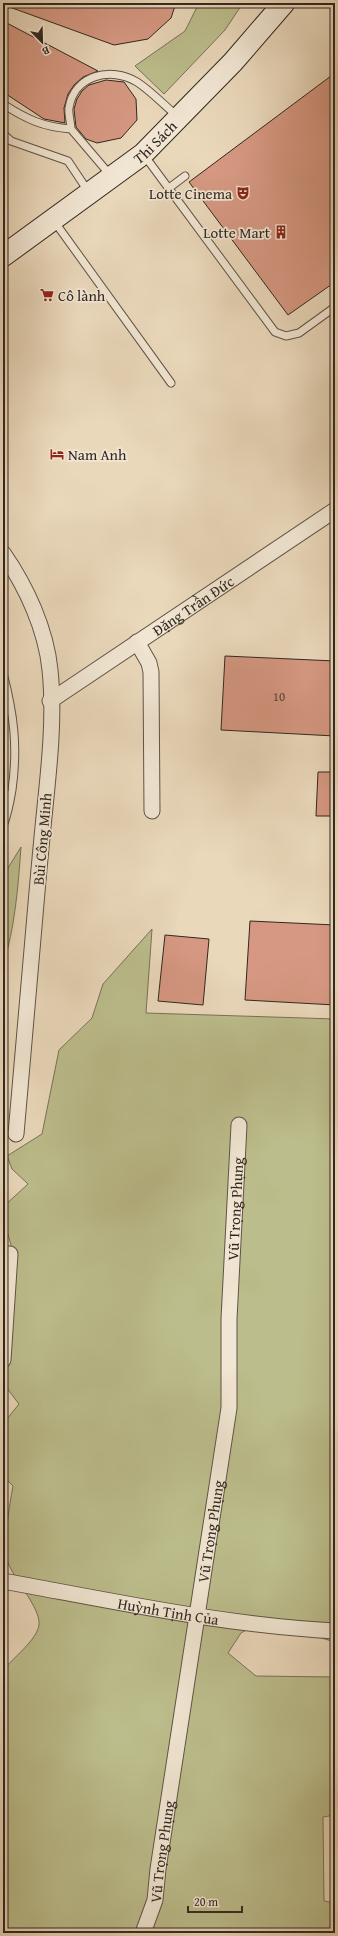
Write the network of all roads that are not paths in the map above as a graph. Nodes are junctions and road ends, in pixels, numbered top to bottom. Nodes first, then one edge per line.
1 (284, 3) edge
2 (3, 104) edge
3 (178, 118) junction
4 (71, 129) junction
5 (3, 134) edge
6 (143, 154) junction
7 (185, 176) dead end
8 (112, 177) junction
9 (169, 188) junction
10 (89, 193) junction
11 (53, 219) junction
12 (3, 256) edge
13 (335, 307) edge
14 (171, 383) dead end
15 (335, 510) edge
16 (3, 553) edge
17 (137, 642) junction
18 (3, 674) edge
19 (50, 701) junction
20 (152, 811) dead end
21 (3, 826) edge
22 (239, 1125) dead end
23 (16, 1134) dead end
24 (6, 1254) edge
25 (3, 1360) edge
26 (3, 1581) edge
27 (197, 1615) junction
28 (335, 1631) edge
29 (143, 1933) edge

1 - 3 street, Thi Sách
2 - 4 lane
3 - 4 lane
3 - 6 street, Thi Sách
4 - 8 lane
5 - 10 lane
6 - 8 street, Thi Sách
6 - 9 lane
7 - 9 lane
8 - 10 street, Thi Sách
9 - 13 lane
10 - 11 street, Thi Sách
11 - 12 street, Thi Sách
11 - 14 lane
15 - 17 street, Đặng Trần Đức
16 - 19 street, Bùi Công Minh
17 - 19 street, Đặng Trần Đức
17 - 20 street
18 - 21 lane
19 - 23 street, Bùi Công Minh
22 - 27 street, Vũ Trọng Phụng
24 - 25 street
26 - 27 street, Huỳnh Tịnh Của
27 - 28 street, Huỳnh Tịnh Của
27 - 29 street, Vũ Trọng Phụng

